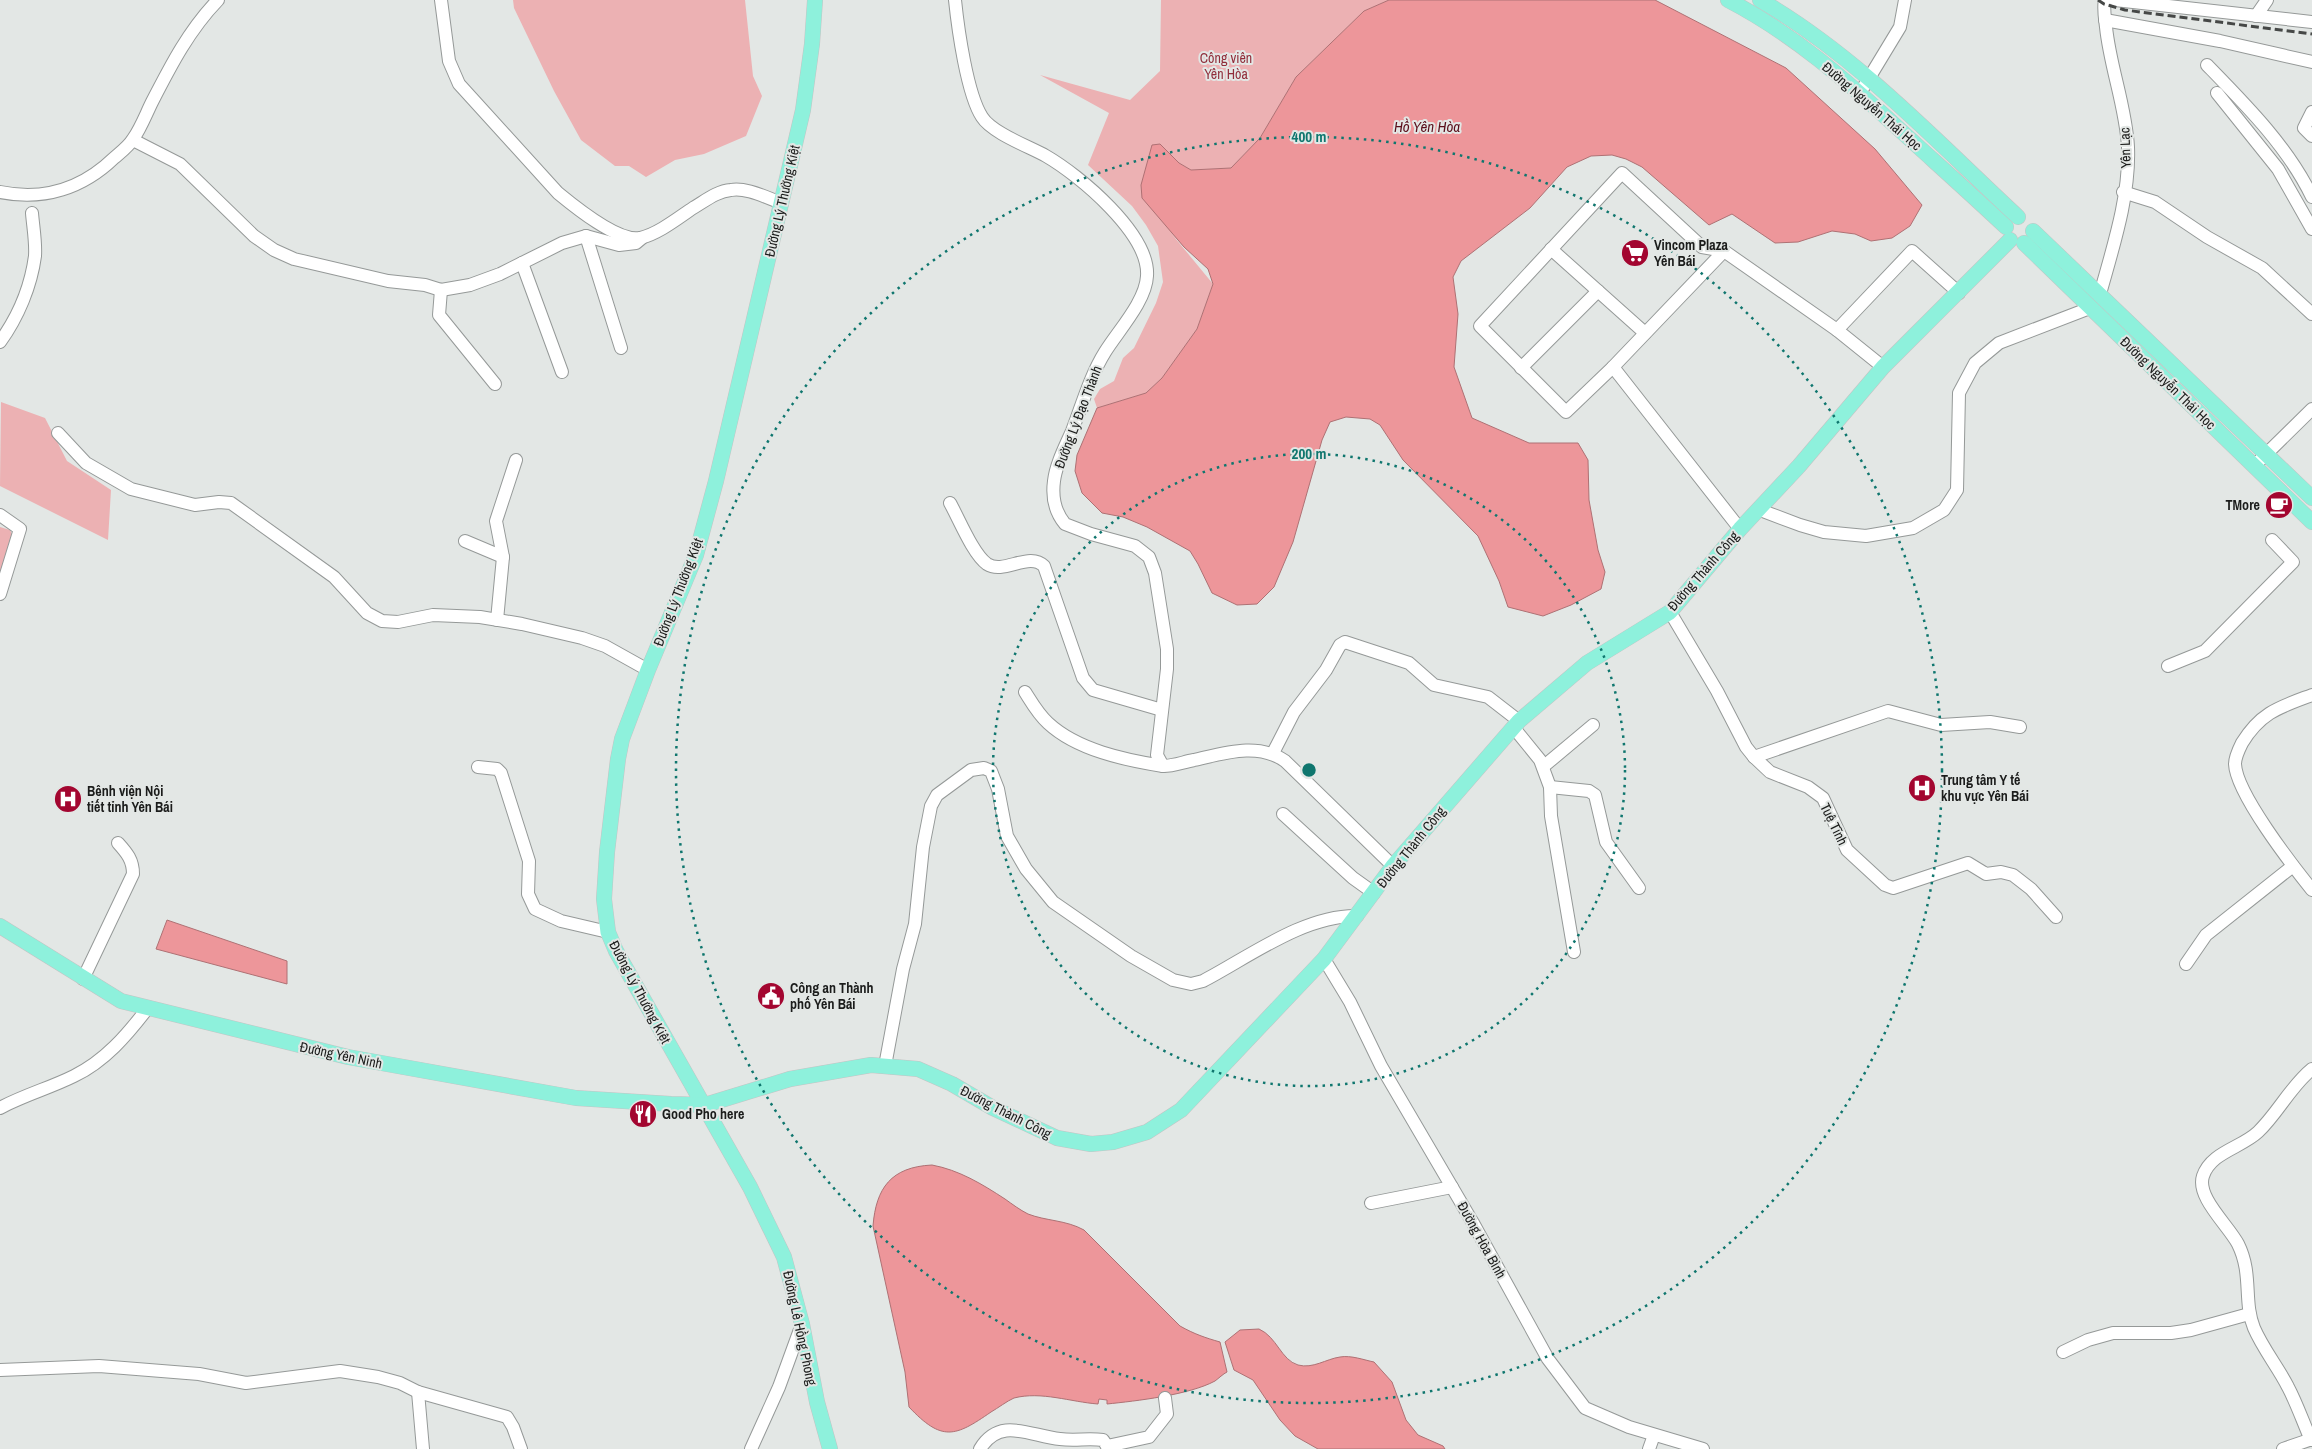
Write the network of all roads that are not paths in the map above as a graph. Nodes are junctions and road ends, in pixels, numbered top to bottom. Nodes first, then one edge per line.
1 (218, 0) edge
2 (442, 0) edge
3 (815, 0) edge
4 (955, 0) edge
5 (1728, 0) edge
6 (1760, 0) edge
7 (1904, 0) edge
8 (2104, 0) edge
9 (2122, 0) edge
10 (2267, 0) edge
11 (2256, 16) junction
12 (2105, 20) junction
13 (2312, 22) edge
14 (2312, 62) edge
15 (2207, 66) dead end
16 (1869, 79) junction
17 (1860, 93) junction
18 (2217, 93) dead end
19 (2312, 112) edge
20 (2312, 136) edge
21 (133, 140) junction
22 (0, 192) edge
23 (2123, 192) junction
24 (2312, 197) edge
25 (782, 203) junction
26 (32, 213) dead end
27 (2312, 229) edge
28 (2018, 232) junction
29 (586, 236) junction
30 (642, 238) junction
31 (1551, 249) junction
32 (1724, 252) junction
33 (522, 263) junction
34 (441, 290) junction
35 (1598, 291) junction
36 (1958, 293) junction
37 (2100, 294) junction
38 (2090, 308) junction
39 (2312, 314) edge
40 (1838, 330) junction
41 (1645, 333) junction
42 (0, 342) edge
43 (621, 348) dead end
44 (1613, 366) junction
45 (1883, 367) junction
46 (1521, 368) junction
47 (562, 372) dead end
48 (495, 384) dead end
49 (2312, 409) edge
50 (58, 433) dead end
51 (2267, 454) junction
52 (516, 460) dead end
53 (2254, 466) junction
54 (2312, 498) edge
55 (950, 504) dead end
56 (1760, 510) junction
57 (0, 515) edge
58 (2312, 522) edge
59 (1740, 530) junction
60 (2272, 540) dead end
61 (465, 541) dead end
62 (503, 558) junction
63 (0, 594) edge
64 (1670, 612) junction
65 (497, 620) junction
66 (2168, 666) dead end
67 (648, 670) junction
68 (1025, 692) dead end
69 (2312, 695) edge
70 (1162, 710) junction
71 (1517, 725) junction
72 (1593, 725) dead end
73 (2020, 726) dead end
74 (1273, 753) junction
75 (1754, 757) junction
76 (1163, 766) junction
77 (1544, 766) junction
78 (478, 767) dead end
79 (1550, 787) junction
80 (1283, 814) dead end
81 (118, 843) dead end
82 (1393, 866) junction
83 (2294, 866) junction
84 (1639, 888) dead end
85 (2312, 890) edge
86 (1374, 892) junction
87 (1357, 916) junction
88 (2056, 917) dead end
89 (0, 926) edge
90 (608, 932) junction
91 (1574, 952) dead end
92 (1324, 959) junction
93 (2186, 964) dead end
94 (83, 979) junction
95 (147, 1009) junction
96 (885, 1066) junction
97 (2312, 1069) edge
98 (705, 1105) junction
99 (0, 1108) edge
100 (1452, 1187) junction
101 (1371, 1203) dead end
102 (2249, 1314) junction
103 (802, 1324) junction
104 (2063, 1352) dead end
105 (0, 1370) edge
106 (418, 1392) junction
107 (1165, 1398) dead end
108 (1654, 1435) junction
109 (2311, 1439) edge
110 (1108, 1447) edge
111 (423, 1449) edge
112 (520, 1449) edge
113 (751, 1449) edge
114 (830, 1449) edge
115 (980, 1449) edge
116 (1649, 1449) edge
117 (1701, 1449) edge
118 (2283, 1449) edge

1 - 21 street
2 - 30 street
3 - 25 main road, Đường Lý Thường Kiệt
4 - 70 street, Đường Lý Đạo Thành
5 - 17 main road, Đường Nguyễn Thái Học
6 - 16 main road, Đường Nguyễn Thái Học
7 - 16 street
8 - 12 street, Yên Lạc
9 - 11 street
10 - 11 street
11 - 13 street
12 - 14 street
12 - 23 street, Yên Lạc
15 - 24 street
16 - 17 street
16 - 28 main road, Đường Nguyễn Thái Học
17 - 28 main road, Đường Nguyễn Thái Học
18 - 27 street
19 - 20 street
21 - 22 street
21 - 34 street
23 - 37 street, Yên Lạc
23 - 39 street
25 - 30 street
25 - 67 main road, Đường Lý Thường Kiệt
26 - 42 street
28 - 36 main road, Đường Thành Công
28 - 37 main road, Đường Nguyễn Thái Học
28 - 38 main road, Đường Nguyễn Thái Học
29 - 30 street
29 - 33 street
29 - 43 street
31 - 32 street
31 - 35 street
31 - 46 street
32 - 40 street
32 - 41 street
33 - 34 street
33 - 47 street
34 - 48 street
35 - 41 street
35 - 46 street
36 - 40 street
36 - 45 main road, Đường Thành Công
37 - 51 main road, Đường Nguyễn Thái Học
38 - 53 main road, Đường Nguyễn Thái Học
38 - 56 street
40 - 45 street
41 - 44 street
44 - 46 street
44 - 59 street
45 - 56 main road, Đường Thành Công
49 - 51 street
50 - 65 street
51 - 53 street
51 - 54 main road, Đường Nguyễn Thái Học
52 - 62 street
53 - 58 main road, Đường Nguyễn Thái Học
55 - 70 street
56 - 59 main road, Đường Thành Công
57 - 63 street
59 - 64 main road, Đường Thành Công
60 - 66 street
61 - 62 street
62 - 65 street
64 - 71 main road, Đường Thành Công
64 - 75 street, Tuệ Tĩnh
65 - 67 street
67 - 90 main road, Đường Lý Thường Kiệt
68 - 76 street
69 - 83 street
70 - 76 street, Đường Lý Đạo Thành
71 - 74 street
71 - 77 street
71 - 82 main road, Đường Thành Công
72 - 77 street
73 - 75 street
74 - 76 street
74 - 82 street
75 - 88 street, Tuệ Tĩnh
77 - 79 street
78 - 90 street
79 - 84 street
79 - 91 street
80 - 86 street
81 - 94 street
82 - 86 main road, Đường Thành Công
83 - 85 street
83 - 93 street
86 - 87 main road, Đường Thành Công
87 - 92 main road, Đường Thành Công
87 - 96 street
89 - 94 main road, Đường Yên Ninh
90 - 98 main road, Đường Lý Thường Kiệt
92 - 96 main road, Đường Thành Công
92 - 100 street, Đường Hòa Bình
94 - 95 main road, Đường Yên Ninh
95 - 98 main road, Đường Yên Ninh
95 - 99 street
96 - 98 main road, Đường Thành Công
97 - 102 street
98 - 103 main road, Đường Lê Hồng Phong
100 - 101 street
100 - 108 street, Đường Hòa Bình
102 - 104 street
102 - 109 street
103 - 113 street
103 - 114 main road, Đường Lê Hồng Phong
105 - 106 street
106 - 111 street
106 - 112 street
107 - 110 street
108 - 116 street
108 - 117 street, Đường Hòa Bình
109 - 118 street
110 - 115 street

